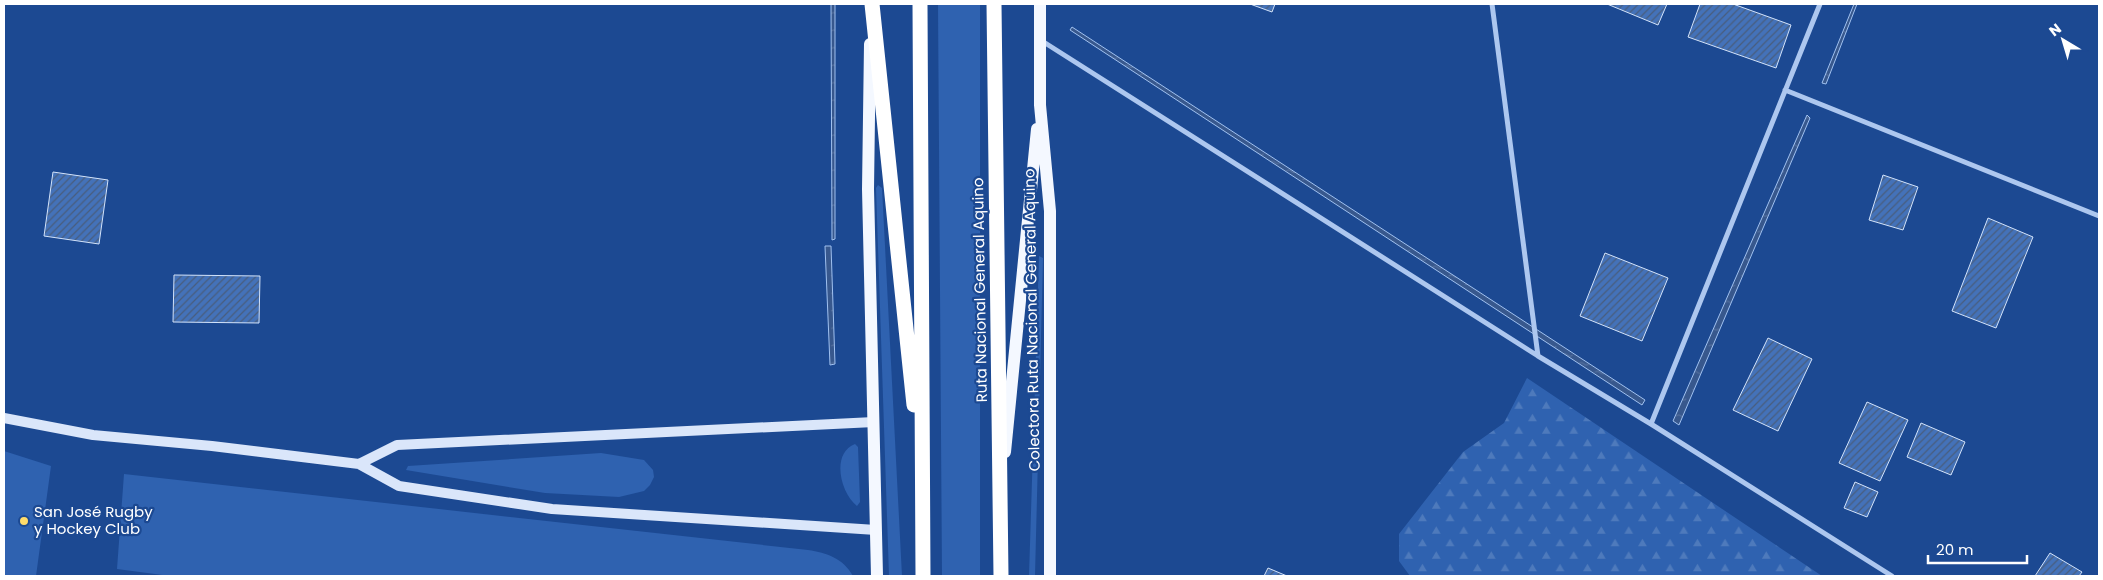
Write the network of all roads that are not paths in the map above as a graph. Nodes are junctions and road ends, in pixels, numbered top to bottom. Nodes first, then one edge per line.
1 (872, 4) edge
2 (920, 4) edge
3 (994, 4) edge
4 (1040, 4) edge
5 (1492, 4) edge
6 (1820, 4) edge
7 (1040, 40) junction
8 (1785, 90) junction
9 (1040, 105) junction
10 (2099, 216) edge
11 (1538, 356) junction
12 (4, 418) edge
13 (874, 422) junction
14 (1651, 424) junction
15 (359, 464) junction
16 (923, 495) junction
17 (1000, 504) junction
18 (876, 530) junction
19 (877, 576) edge
20 (923, 576) edge
21 (1001, 576) edge
22 (1050, 576) edge
23 (1892, 576) edge

1 - 13 main road
1 - 16 highway
2 - 16 highway
3 - 17 highway, Ruta Nacional General Aquino
4 - 7 main road, Colectora Ruta Nacional General Aquino
5 - 11 street
6 - 8 street
7 - 9 main road, Colectora Ruta Nacional General Aquino
7 - 11 street
8 - 10 street
8 - 14 street
9 - 17 main road
9 - 22 main road, Colectora Ruta Nacional General Aquino
11 - 14 street
12 - 15 street
13 - 15 street
13 - 18 main road
14 - 23 street
15 - 18 street
16 - 20 highway
17 - 21 highway, Ruta Nacional General Aquino
18 - 19 main road

